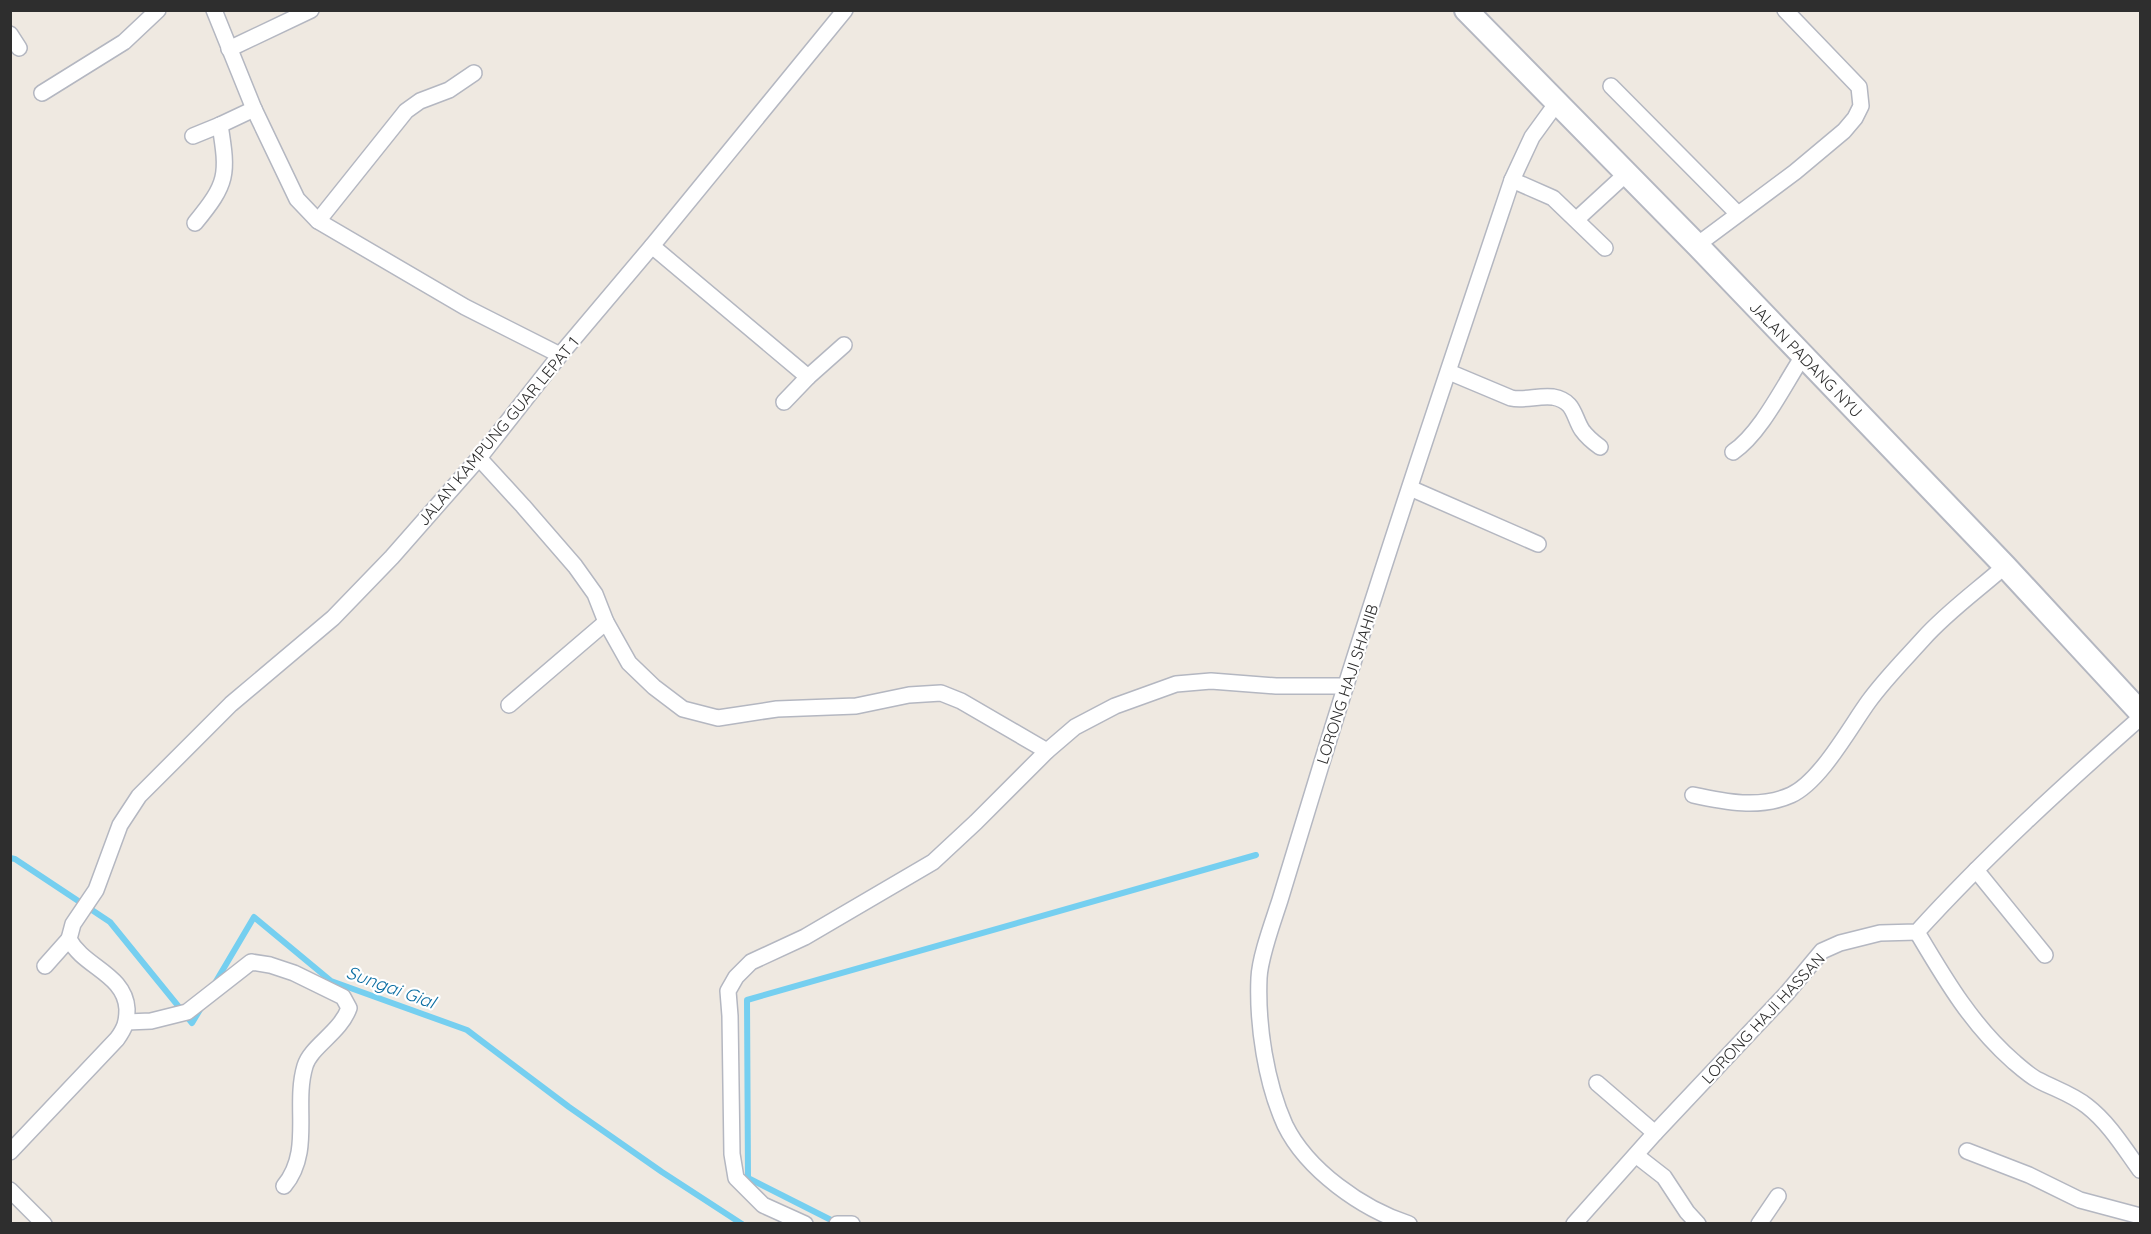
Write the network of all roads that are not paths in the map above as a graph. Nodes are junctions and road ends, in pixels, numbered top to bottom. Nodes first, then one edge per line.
1 (158, 10) edge
2 (214, 10) edge
3 (311, 10) edge
4 (845, 10) edge
5 (1466, 10) edge
6 (1785, 10) edge
7 (10, 34) edge
8 (19, 48) dead end
9 (229, 49) junction
10 (474, 73) dead end
11 (1611, 86) dead end
12 (42, 93) dead end
13 (1556, 104) junction
14 (254, 109) junction
15 (220, 125) junction
16 (193, 136) dead end
17 (1626, 174) junction
18 (1512, 180) junction
19 (1738, 214) junction
20 (1577, 219) junction
21 (318, 220) junction
22 (195, 223) dead end
23 (1697, 245) junction
24 (652, 246) junction
25 (1605, 248) dead end
26 (844, 345) dead end
27 (560, 355) junction
28 (1803, 356) junction
29 (1449, 372) junction
30 (808, 378) junction
31 (784, 402) dead end
32 (1600, 447) dead end
33 (1733, 452) dead end
34 (479, 458) junction
35 (1410, 488) junction
36 (1538, 544) dead end
37 (2005, 566) junction
38 (606, 622) junction
39 (1346, 686) junction
40 (509, 705) dead end
41 (2140, 712) edge
42 (2140, 718) edge
43 (1047, 751) junction
44 (1693, 795) dead end
45 (1976, 870) junction
46 (1917, 932) junction
47 (69, 939) junction
48 (2045, 956) dead end
49 (45, 966) dead end
50 (128, 1022) junction
51 (1597, 1083) dead end
52 (1655, 1133) junction
53 (1966, 1151) dead end
54 (10, 1152) edge
55 (1636, 1156) junction
56 (2140, 1170) edge
57 (284, 1186) dead end
58 (10, 1191) edge
59 (1778, 1196) dead end
60 (2140, 1216) edge
61 (44, 1224) edge
62 (805, 1224) edge
63 (1409, 1224) edge
64 (1574, 1224) edge
65 (1698, 1224) edge
66 (1760, 1224) edge

1 - 12 street
2 - 9 street
3 - 9 street
4 - 24 street, JALAN KAMPUNG GUAR LEPAT 1
5 - 13 street, JALAN PADANG NYU
6 - 19 street
7 - 8 street
9 - 14 street
10 - 21 street
11 - 19 street
13 - 17 street, JALAN PADANG NYU
13 - 18 street, LORONG HAJI SHAHIB
14 - 15 street
14 - 21 street
15 - 16 street
15 - 22 street
17 - 20 street
17 - 23 street, JALAN PADANG NYU
18 - 20 street
18 - 29 street, LORONG HAJI SHAHIB
19 - 23 street
20 - 25 street
21 - 27 street
23 - 28 street, JALAN PADANG NYU
24 - 27 street, JALAN KAMPUNG GUAR LEPAT 1
24 - 30 street
26 - 30 street
27 - 34 street, JALAN KAMPUNG GUAR LEPAT 1
28 - 33 street
28 - 37 street, JALAN PADANG NYU
29 - 32 street
29 - 35 street, LORONG HAJI SHAHIB
30 - 31 street
34 - 38 street
34 - 47 street, JALAN KAMPUNG GUAR LEPAT 1
35 - 36 street
35 - 39 street, LORONG HAJI SHAHIB
37 - 41 street, JALAN PADANG NYU
37 - 44 street
38 - 40 street
38 - 43 street
39 - 43 street
39 - 63 street, LORONG HAJI SHAHIB
42 - 45 street
43 - 62 street
45 - 46 street
45 - 48 street
46 - 52 street, LORONG HAJI HASSAN
46 - 56 street
47 - 49 street, JALAN KAMPUNG GUAR LEPAT 1
47 - 50 street
50 - 54 street
50 - 57 street
51 - 52 street
52 - 55 street, LORONG HAJI HASSAN
53 - 60 street
55 - 64 street, LORONG HAJI HASSAN
55 - 65 street
58 - 61 street
59 - 66 street

